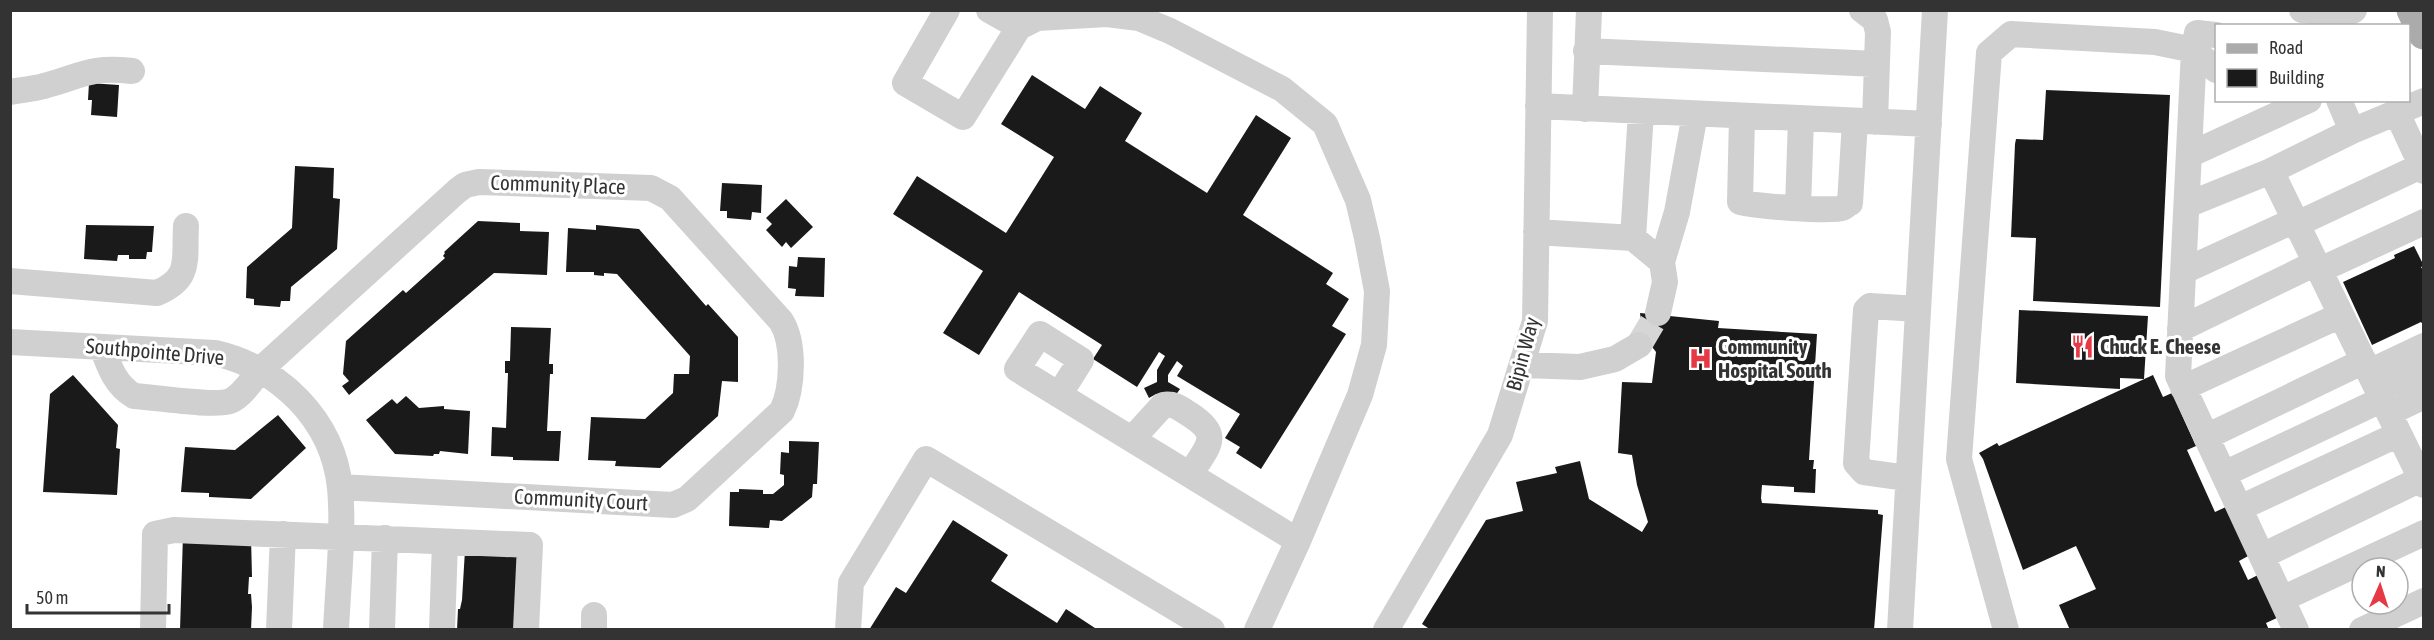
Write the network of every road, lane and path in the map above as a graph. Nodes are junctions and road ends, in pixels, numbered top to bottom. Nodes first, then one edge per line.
1 (946, 10) edge
2 (988, 10) edge
3 (1540, 10) edge
4 (1589, 10) edge
5 (1862, 10) edge
6 (1935, 10) edge
7 (2302, 10) edge
8 (2354, 10) edge
9 (2413, 10) edge
10 (1071, 13) edge
11 (1019, 27) junction
12 (2424, 33) edge
13 (2215, 35) edge
14 (2194, 50) junction
15 (1586, 51) junction
16 (1877, 64) junction
17 (2215, 68) edge
18 (132, 71) dead end
19 (10, 92) edge
20 (2424, 101) edge
21 (2305, 102) edge
22 (2340, 102) edge
23 (1538, 106) junction
24 (1585, 109) junction
25 (1641, 112) junction
26 (2397, 113) junction
27 (1695, 114) junction
28 (1742, 117) junction
29 (1801, 119) junction
30 (1865, 121) junction
31 (1929, 124) junction
32 (2352, 131) junction
33 (2189, 155) junction
34 (2422, 168) edge
35 (2271, 171) junction
36 (2187, 205) junction
37 (1798, 207) junction
38 (2296, 222) junction
39 (2424, 222) edge
40 (186, 226) dead end
41 (1536, 232) junction
42 (1633, 238) junction
43 (1662, 262) junction
44 (2318, 267) junction
45 (2184, 271) junction
46 (10, 281) edge
47 (1918, 309) junction
48 (1658, 313) tunnel mouth
49 (2341, 315) junction
50 (2180, 329) junction
51 (10, 342) edge
52 (1639, 345) tunnel mouth
53 (2424, 346) edge
54 (102, 347) junction
55 (1522, 365) junction
56 (2424, 368) edge
57 (260, 370) junction
58 (2183, 388) junction
59 (1059, 395) dead end
60 (2380, 395) junction
61 (2424, 396) edge
62 (784, 407) joint
63 (2206, 437) junction
64 (1132, 439) junction
65 (2224, 474) junction
66 (1190, 475) junction
67 (1907, 478) junction
68 (2422, 482) edge
69 (340, 487) junction
70 (2240, 508) junction
71 (2424, 533) edge
72 (283, 534) junction
73 (340, 536) junction
74 (385, 538) junction
75 (1298, 541) junction
76 (445, 542) junction
77 (2262, 556) junction
78 (2282, 599) junction
79 (2424, 601) edge
80 (153, 630) edge
81 (279, 630) edge
82 (336, 630) edge
83 (382, 630) edge
84 (442, 630) edge
85 (526, 630) edge
86 (848, 630) edge
87 (1212, 630) edge
88 (1257, 630) edge
89 (1386, 630) edge
90 (1900, 630) edge
91 (2006, 630) edge
92 (2296, 630) edge
93 (2362, 630) edge

1 - 11 street
2 - 11 street
3 - 23 street, Bipin Way
4 - 15 street
5 - 16 street
6 - 31 street
7 - 8 street
9 - 12 main road
10 - 11 street
10 - 75 street
13 - 14 street
14 - 17 street
14 - 33 street
14 - 91 street
15 - 16 street
15 - 24 street
16 - 30 street
18 - 19 street
20 - 26 street
21 - 33 street
22 - 32 street
23 - 24 street
23 - 41 street, Bipin Way
24 - 25 street
25 - 27 street
25 - 42 street
26 - 32 street
26 - 34 street
27 - 28 street
27 - 43 street
28 - 29 street
28 - 37 street
29 - 30 street
29 - 37 street
30 - 31 street
30 - 37 street
31 - 47 street
32 - 35 street
33 - 36 street
34 - 38 street
35 - 36 street
35 - 38 street
36 - 45 street
38 - 44 street
38 - 45 street
39 - 44 street
40 - 46 street
41 - 42 street
41 - 55 street, Bipin Way
42 - 43 street
43 - 48 street
44 - 49 street
44 - 50 street
45 - 50 street
47 - 67 street
47 - 67 street
49 - 58 street
49 - 60 street
50 - 58 street
51 - 54 street, Southpointe Drive
52 - 55 street
53 - 60 street
54 - 57 street, Southpointe Drive
54 - 57 street, Community Place
55 - 89 street, Bipin Way
56 - 60 street
57 - 62 street, Community Place
57 - 69 street, Southpointe Drive
58 - 63 street
59 - 64 street
60 - 61 street
60 - 63 street
60 - 65 street
60 - 68 street
60 - 70 street
62 - 69 street, Community Court
63 - 65 street
64 - 66 street
64 - 66 street
65 - 70 street
66 - 75 street
67 - 90 street
68 - 77 street
69 - 73 street, Southpointe Drive
70 - 77 street
71 - 78 street
72 - 73 street
72 - 80 street
72 - 81 street
73 - 74 street
73 - 82 street, Southpointe Drive
74 - 76 street
74 - 83 street
75 - 88 street
76 - 84 street
76 - 85 street
77 - 78 street
78 - 92 street
79 - 93 street
86 - 87 street

